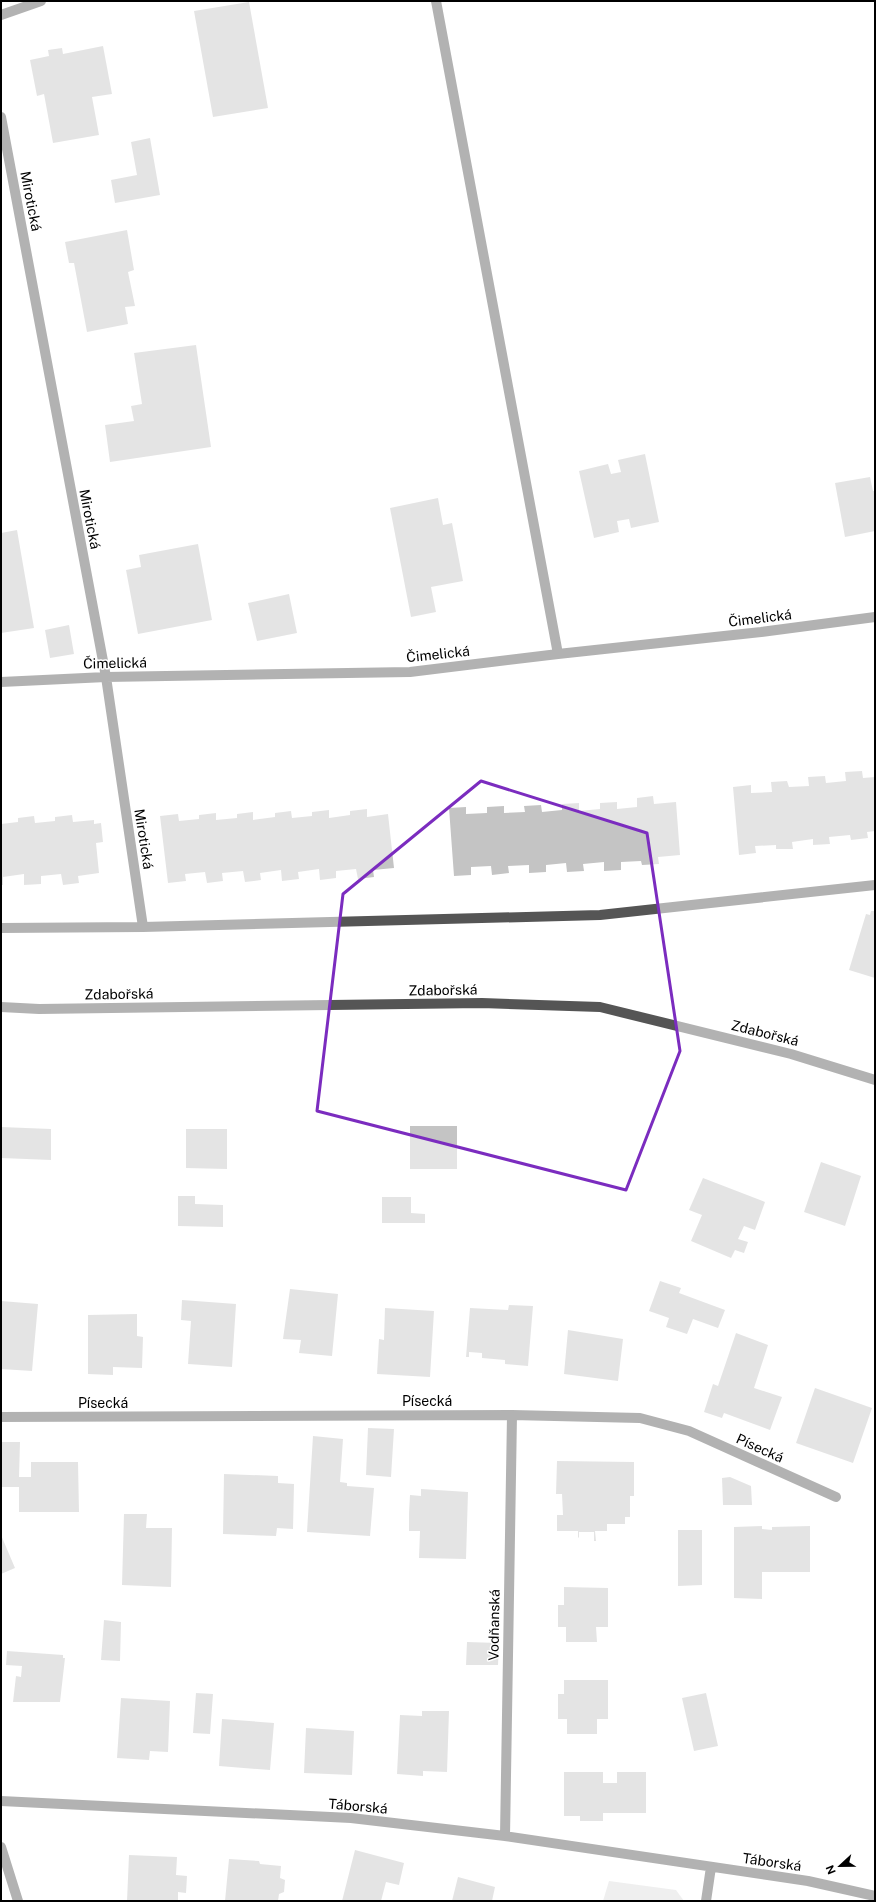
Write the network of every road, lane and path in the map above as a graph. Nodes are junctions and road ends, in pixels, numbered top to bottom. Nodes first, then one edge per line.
1 (41, 1) edge
2 (436, 1) edge
3 (1, 15) edge
4 (1, 117) edge
5 (875, 617) edge
6 (558, 654) junction
7 (106, 677) junction
8 (1, 682) edge
9 (875, 885) edge
10 (143, 927) junction
11 (1, 928) edge
12 (1, 1007) edge
13 (875, 1080) edge
14 (512, 1415) junction
15 (1, 1417) edge
16 (836, 1497) dead end
17 (1, 1801) edge
18 (504, 1836) junction
19 (1, 1847) edge
20 (711, 1867) junction
21 (875, 1896) edge
22 (18, 1901) edge
23 (706, 1901) edge

1 - 3 street
2 - 6 street
4 - 7 street, Mirotická
5 - 6 street, Čimelická
6 - 7 street, Čimelická
7 - 8 street, Čimelická
7 - 10 street, Mirotická
9 - 10 street
10 - 11 street
12 - 13 street, Zdabořská
14 - 15 street, Písecká
14 - 16 street, Písecká
14 - 18 street, Vodňanská
17 - 18 street, Táborská
18 - 20 street, Táborská
19 - 22 street
20 - 21 street, Táborská
20 - 23 street

